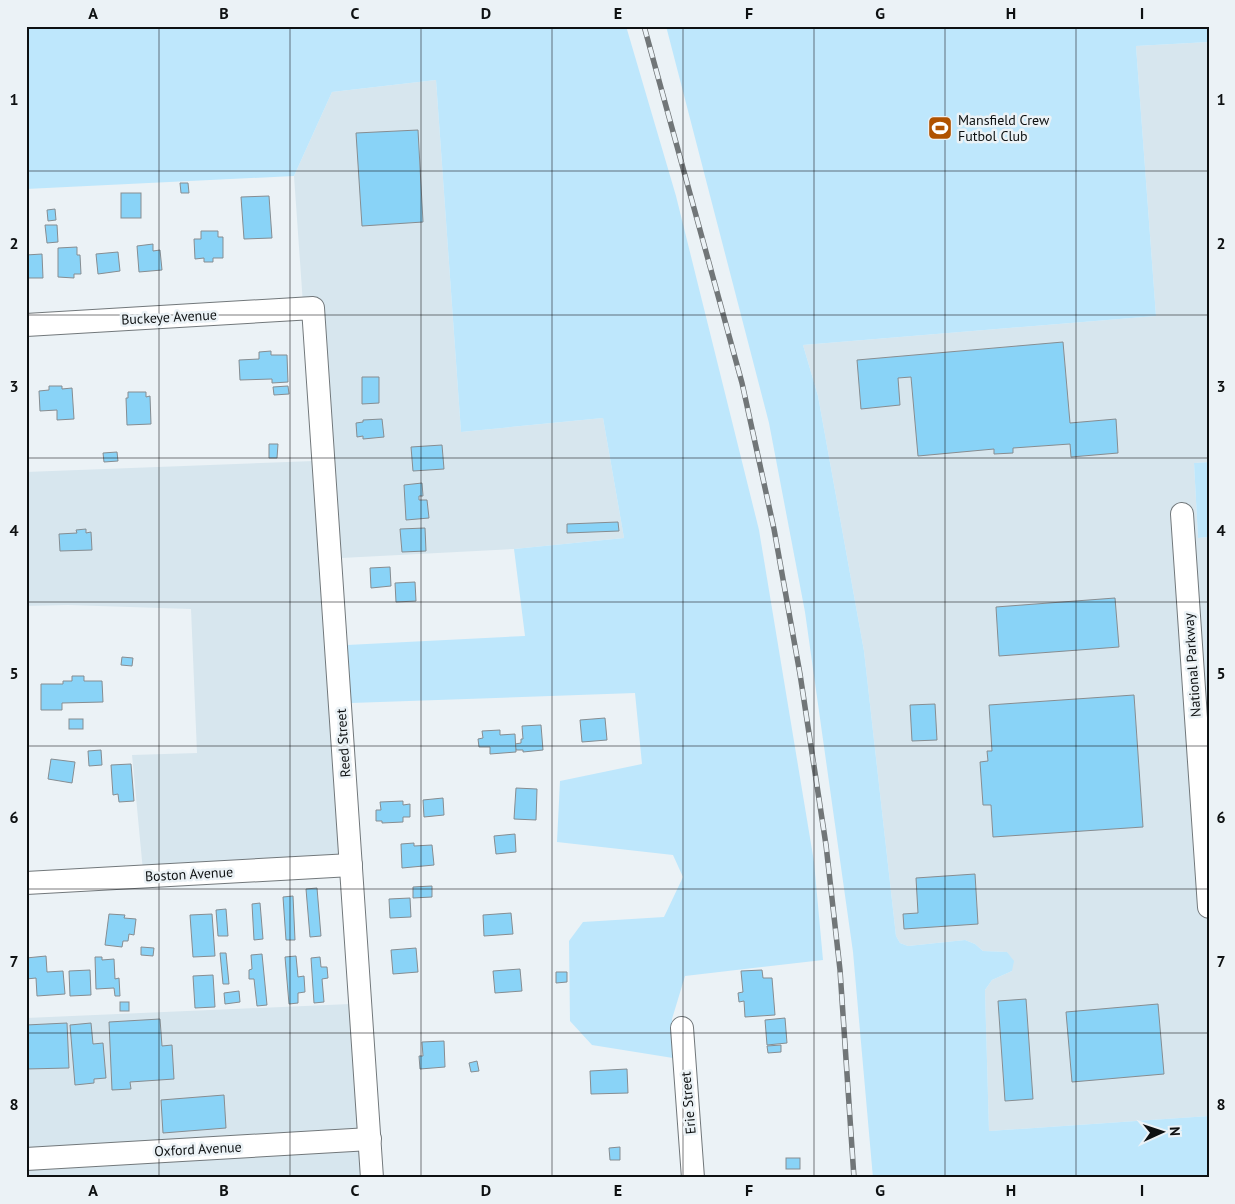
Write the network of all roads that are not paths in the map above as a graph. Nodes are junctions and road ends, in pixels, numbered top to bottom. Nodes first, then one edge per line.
1 (313, 308) joint
2 (26, 325) edge
3 (1182, 514) dead end
4 (351, 865) junction
5 (26, 883) edge
6 (1209, 907) edge
7 (682, 1028) dead end
8 (370, 1139) junction
9 (26, 1159) edge
10 (372, 1178) edge
11 (693, 1178) edge

1 - 2 street, Buckeye Avenue
1 - 4 street, Reed Street
3 - 6 street, National Parkway
4 - 5 street, Boston Avenue
4 - 8 street, Reed Street
7 - 11 street, Erie Street
8 - 9 street, Oxford Avenue
8 - 10 street, Reed Street

